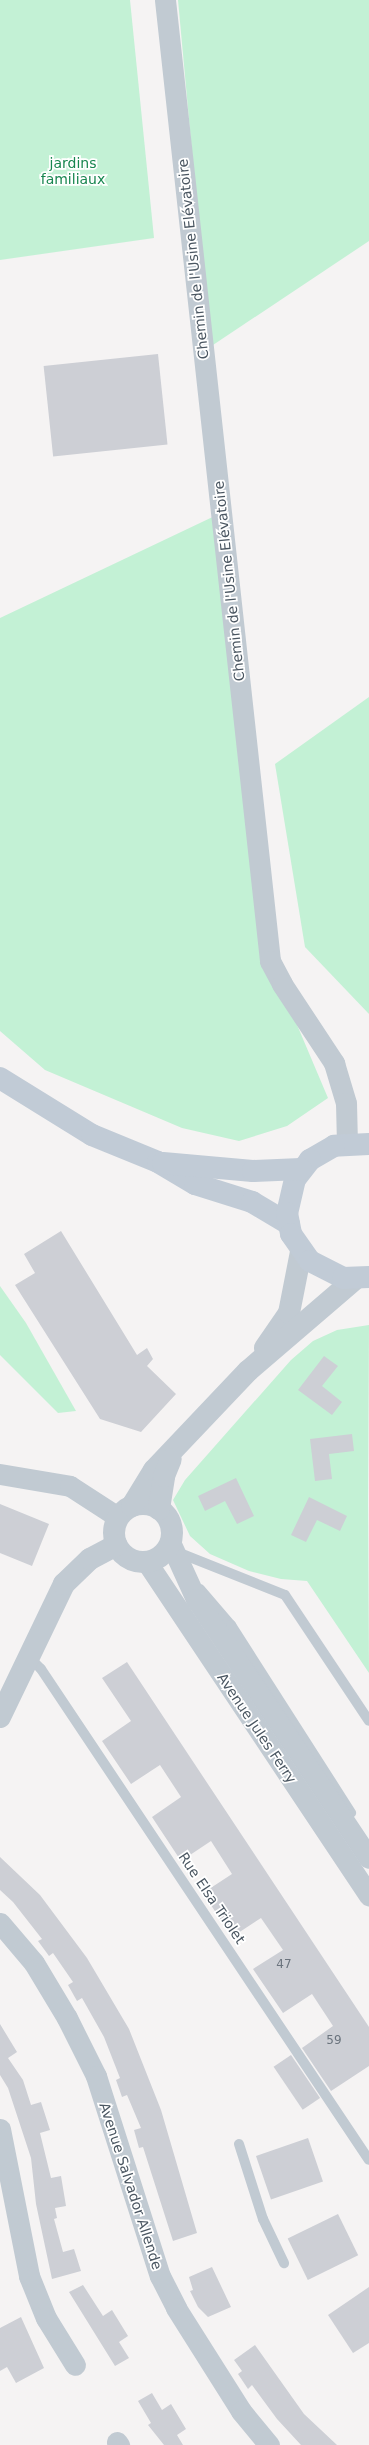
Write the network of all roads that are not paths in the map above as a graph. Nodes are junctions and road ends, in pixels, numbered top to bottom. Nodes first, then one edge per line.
1 (165, 0) edge
2 (0, 1078) edge
3 (347, 1143) junction
4 (369, 1144) edge
5 (158, 1162) junction
6 (301, 1169) junction
7 (289, 1224) junction
8 (301, 1252) junction
9 (362, 1278) edge
10 (248, 1371) junction
11 (173, 1454) junction
12 (0, 1474) edge
13 (159, 1509) junction
14 (125, 1511) junction
15 (116, 1545) junction
16 (172, 1547) junction
17 (146, 1561) junction
18 (184, 1571) junction
19 (28, 1656) junction
20 (0, 1715) edge
21 (369, 1721) edge
22 (369, 1842) edge
23 (369, 1858) edge
24 (369, 1895) edge
25 (0, 1923) edge
26 (0, 2129) edge
27 (239, 2144) dead end
28 (369, 2160) edge
29 (9, 2232) edge
30 (284, 2264) dead end
31 (75, 2365) dead end
32 (269, 2445) edge

1 - 3 street, Chemin de l'Usine Elévatoire
2 - 5 main road
3 - 4 main road
3 - 6 main road
5 - 6 main road
5 - 7 main road
6 - 7 main road
7 - 8 main road
8 - 9 main road
8 - 10 street
9 - 10 street
10 - 11 street
11 - 13 street
11 - 14 street
12 - 14 street
13 - 14 street
13 - 16 street
14 - 15 street
15 - 17 street
15 - 19 street
16 - 17 street
16 - 18 street, Avenue Jules Ferry
16 - 21 lane
17 - 24 street, Avenue Jules Ferry
18 - 22 lane
18 - 23 street, Avenue Jules Ferry
19 - 20 street
19 - 28 lane, Rue Elsa Triolet
25 - 32 street, Avenue Salvador Allende
26 - 29 street
27 - 30 lane
29 - 31 street

